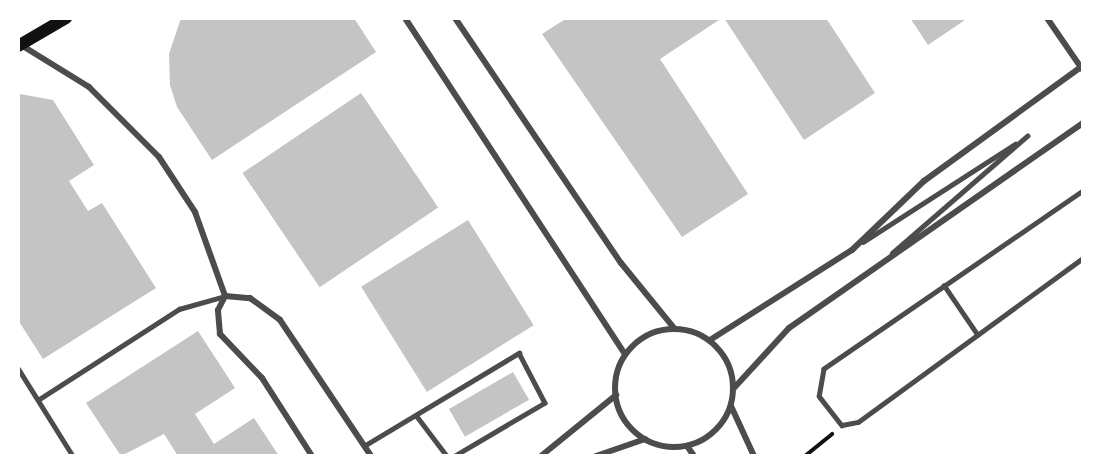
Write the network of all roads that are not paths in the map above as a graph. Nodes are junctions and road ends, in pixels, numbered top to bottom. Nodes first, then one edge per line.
1 (66, 18) edge
2 (405, 18) edge
3 (455, 18) edge
4 (1047, 18) edge
5 (19, 45) edge
6 (1082, 68) edge
7 (1083, 123) edge
8 (1083, 191) edge
9 (852, 250) junction
10 (1083, 258) edge
11 (861, 280) junction
12 (944, 285) junction
13 (225, 296) junction
14 (674, 328) junction
15 (978, 335) junction
16 (710, 340) junction
17 (625, 354) junction
18 (18, 368) edge
19 (734, 388) junction
20 (616, 395) junction
21 (38, 400) junction
22 (731, 406) junction
23 (416, 415) junction
24 (645, 439) junction
25 (364, 446) junction
26 (687, 446) junction
27 (73, 456) edge
28 (312, 456) edge
29 (371, 456) edge
30 (447, 456) edge
31 (455, 456) edge
32 (541, 456) edge
33 (596, 456) edge
34 (694, 456) edge
35 (754, 456) edge

1 - 5 main road
2 - 17 street
3 - 14 street
4 - 6 street
5 - 13 street
6 - 9 street
7 - 11 street
8 - 12 lane
9 - 11 lane
9 - 16 street
10 - 15 lane
11 - 19 street
12 - 15 lane
12 - 15 lane
13 - 21 lane
13 - 25 street
13 - 28 street
14 - 16 street
14 - 17 street
16 - 19 street
17 - 20 street
18 - 21 lane
19 - 22 street
20 - 24 street
20 - 32 street
21 - 27 lane
22 - 26 street
22 - 35 street
23 - 25 lane
23 - 30 lane
23 - 31 lane
24 - 26 street
24 - 33 street
25 - 29 street
26 - 34 street

